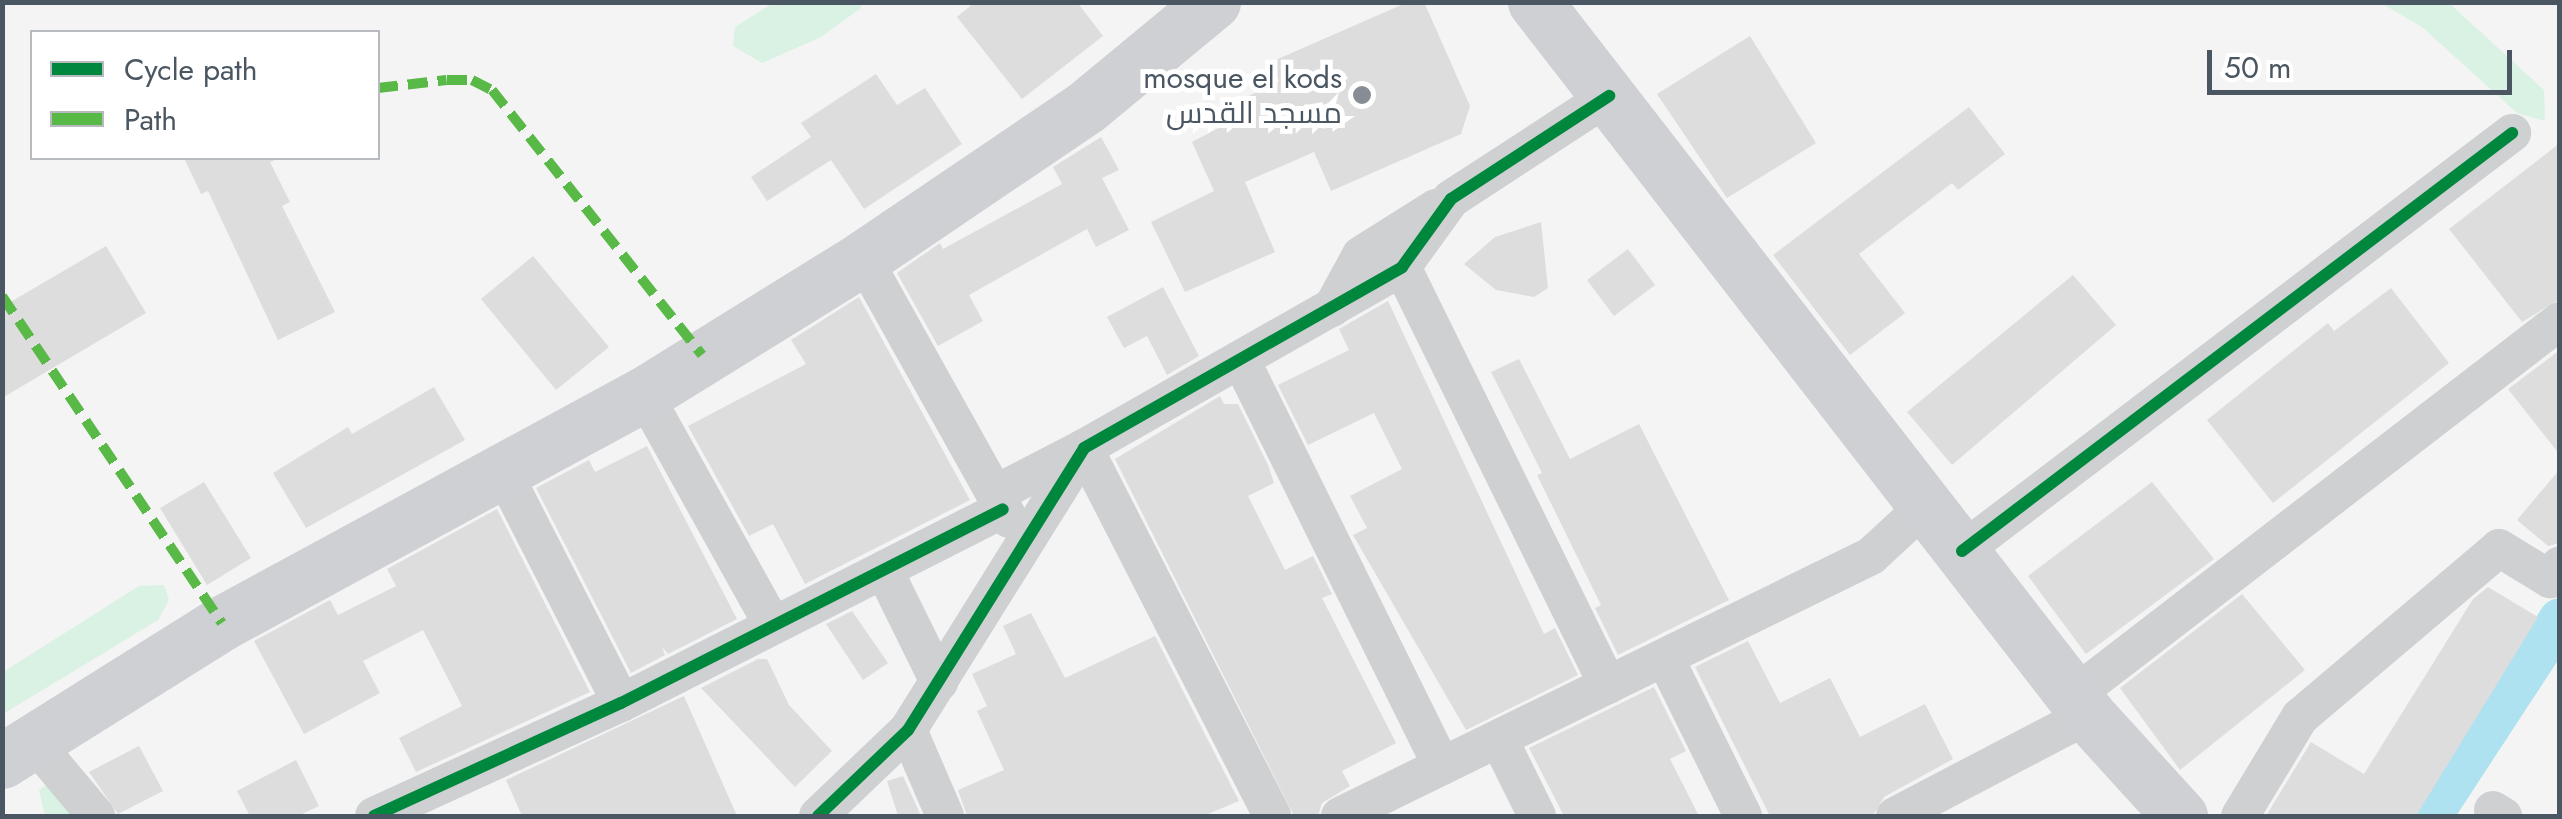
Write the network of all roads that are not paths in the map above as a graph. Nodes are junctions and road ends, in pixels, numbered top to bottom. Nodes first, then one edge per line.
1 (1213, 2) edge
2 (1535, 2) edge
3 (1609, 96) junction
4 (2512, 133) dead end
5 (1451, 199) junction
6 (863, 258) junction
7 (1402, 267) junction
8 (1332, 308) junction
9 (2560, 321) edge
10 (1242, 360) junction
11 (644, 394) junction
12 (1084, 448) junction
13 (501, 468) junction
14 (999, 501) junction
15 (1926, 505) junction
16 (1022, 546) junction
17 (1962, 551) junction
18 (2560, 565) edge
19 (884, 570) junction
20 (773, 626) junction
21 (1665, 658) junction
22 (939, 682) junction
23 (1608, 685) junction
24 (622, 704) junction
25 (2080, 706) junction
26 (908, 730) junction
27 (1499, 739) junction
28 (18, 751) edge
29 (1442, 766) junction
30 (96, 816) edge
31 (374, 816) edge
32 (818, 816) edge
33 (945, 816) edge
34 (1272, 816) edge
35 (1340, 816) edge
36 (1537, 816) edge
37 (1743, 816) edge
38 (1895, 816) edge
39 (2180, 816) edge
40 (2240, 816) edge

1 - 6 main road
2 - 3 main road
3 - 5 street
3 - 15 main road
4 - 17 street
5 - 7 street
5 - 8 street
6 - 11 main road
6 - 14 street
7 - 8 street
7 - 23 street
8 - 10 street
9 - 25 street
10 - 12 street
10 - 29 street
11 - 13 main road
11 - 20 street
12 - 14 street
12 - 16 street
12 - 34 street
13 - 24 street
13 - 28 main road
14 - 16 street
14 - 19 street
15 - 17 main road
15 - 21 street
16 - 22 street
17 - 25 main road
18 - 40 street
19 - 20 street
19 - 22 street
20 - 24 street
21 - 23 street
21 - 37 street
22 - 26 street
23 - 27 street
24 - 31 street
25 - 38 street
25 - 39 main road
26 - 32 street
26 - 33 street
27 - 29 street
27 - 36 street
28 - 30 street
29 - 35 street

